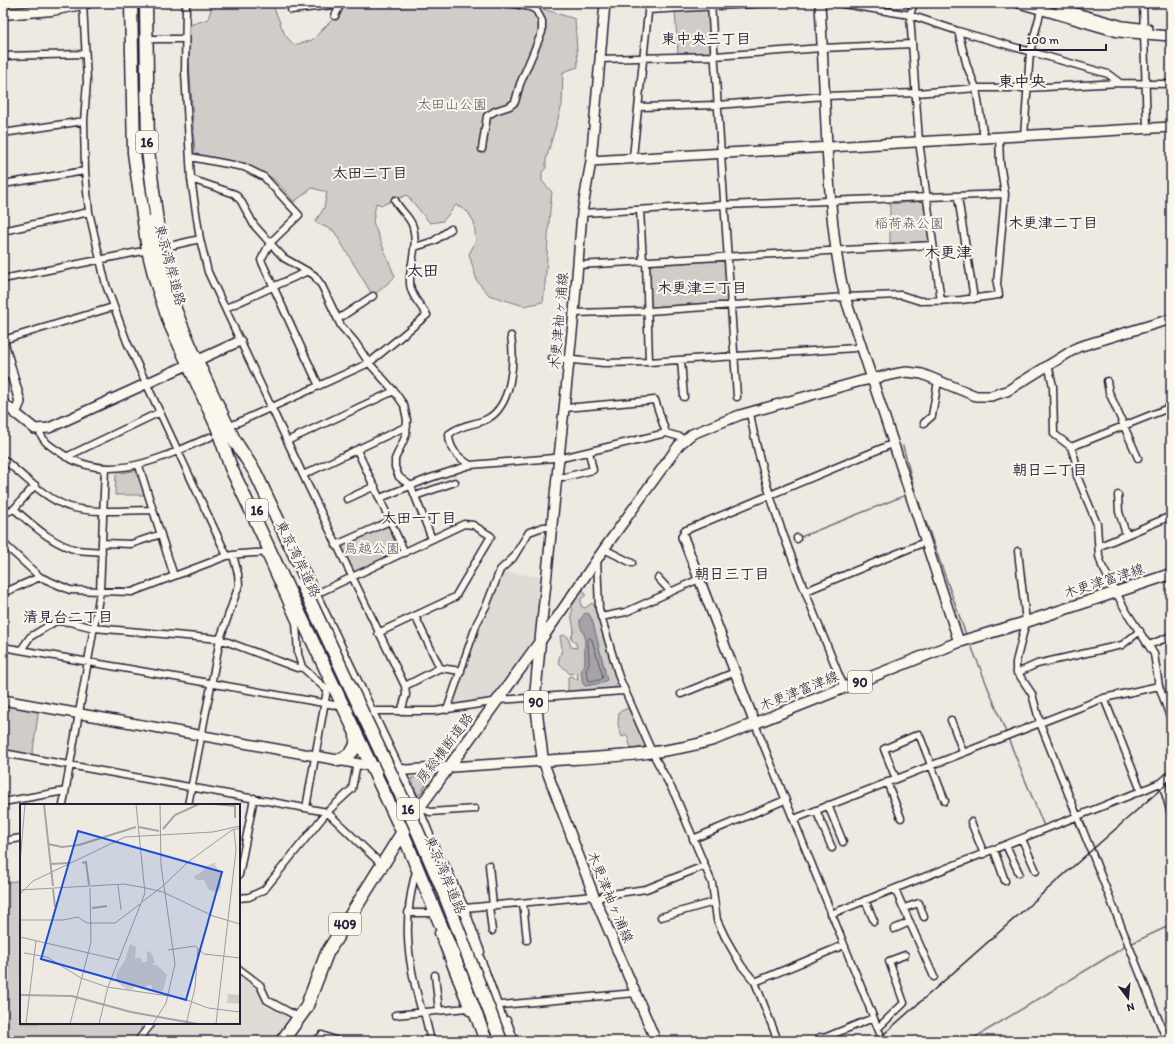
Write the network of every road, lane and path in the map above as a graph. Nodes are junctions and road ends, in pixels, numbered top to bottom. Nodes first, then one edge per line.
1 (84, 3) edge
2 (123, 3) edge
3 (131, 3) edge
4 (137, 3) edge
5 (146, 3) edge
6 (186, 3) edge
7 (510, 3) edge
8 (605, 3) edge
9 (649, 3) edge
10 (771, 3) edge
11 (820, 3) edge
12 (837, 3) edge
13 (914, 3) edge
14 (1019, 3) edge
15 (1142, 3) edge
16 (341, 4) edge
17 (711, 5) edge
18 (1042, 5) edge
19 (292, 10) dead end
20 (648, 10) junction
21 (3, 14) edge
22 (910, 15) junction
23 (335, 16) dead end
24 (1171, 30) edge
25 (958, 31) junction
26 (1143, 32) junction
27 (1171, 36) edge
28 (146, 39) junction
29 (184, 39) junction
30 (912, 44) junction
31 (822, 48) junction
32 (1030, 52) junction
33 (85, 54) junction
34 (3, 56) edge
35 (714, 56) junction
36 (644, 57) junction
37 (600, 59) junction
38 (1120, 83) junction
39 (1144, 83) junction
40 (1171, 84) edge
41 (976, 88) junction
42 (1026, 88) junction
43 (916, 93) junction
44 (824, 96) junction
45 (718, 105) junction
46 (639, 107) junction
47 (84, 120) junction
48 (1171, 127) edge
49 (1147, 128) junction
50 (3, 133) edge
51 (1024, 136) junction
52 (999, 137) junction
53 (984, 138) junction
54 (919, 141) junction
55 (827, 146) junction
56 (482, 149) dead end
57 (721, 152) junction
58 (633, 157) junction
59 (190, 158) junction
60 (591, 161) junction
61 (85, 171) junction
62 (191, 179) junction
63 (3, 184) edge
64 (1005, 194) junction
65 (958, 197) junction
66 (927, 198) junction
67 (395, 200) dead end
68 (831, 201) junction
69 (724, 205) junction
70 (640, 210) junction
71 (89, 212) junction
72 (582, 214) junction
73 (147, 225) junction
74 (451, 229) dead end
75 (3, 231) edge
76 (200, 239) junction
77 (270, 243) junction
78 (933, 245) junction
79 (415, 247) junction
80 (161, 248) junction
81 (148, 250) junction
82 (836, 251) junction
83 (728, 257) junction
84 (99, 259) junction
85 (645, 262) junction
86 (578, 265) junction
87 (306, 272) junction
88 (3, 279) edge
89 (164, 279) junction
90 (275, 287) junction
91 (373, 296) dead end
92 (845, 297) junction
93 (974, 298) junction
94 (941, 301) junction
95 (731, 305) junction
96 (113, 307) junction
97 (226, 308) junction
98 (649, 311) junction
99 (574, 313) junction
100 (338, 319) junction
101 (1171, 319) edge
102 (511, 336) dead end
103 (240, 341) junction
104 (3, 342) edge
105 (861, 345) junction
106 (734, 357) junction
107 (552, 358) dead end
108 (569, 360) junction
109 (681, 360) junction
110 (650, 362) junction
111 (193, 363) junction
112 (369, 364) junction
113 (1048, 364) junction
114 (7, 375) edge
115 (871, 379) junction
116 (938, 381) junction
117 (1107, 381) dead end
118 (146, 384) junction
119 (319, 386) junction
120 (394, 391) junction
121 (684, 397) dead end
122 (737, 397) dead end
123 (3, 403) edge
124 (1171, 407) edge
125 (270, 408) junction
126 (564, 408) junction
127 (160, 412) junction
128 (750, 412) junction
129 (16, 414) junction
130 (924, 423) dead end
131 (407, 426) junction
132 (1124, 426) junction
133 (40, 429) junction
134 (666, 433) junction
135 (223, 434) junction
136 (683, 440) junction
137 (287, 441) junction
138 (892, 444) junction
139 (1071, 447) junction
140 (357, 450) junction
141 (178, 451) junction
142 (589, 452) junction
143 (66, 457) junction
144 (559, 458) junction
145 (1138, 458) dead end
146 (3, 459) edge
147 (470, 465) junction
148 (138, 466) junction
149 (105, 468) junction
150 (303, 475) junction
151 (557, 477) junction
152 (455, 482) dead end
153 (35, 485) junction
154 (374, 486) junction
155 (411, 486) junction
156 (770, 495) junction
157 (1118, 495) dead end
158 (415, 496) junction
159 (380, 498) junction
160 (347, 499) dead end
161 (14, 509) junction
162 (104, 510) junction
163 (153, 510) junction
164 (3, 514) edge
165 (1171, 516) edge
166 (390, 521) junction
167 (552, 527) junction
168 (161, 534) junction
169 (1126, 534) junction
170 (683, 537) joint
171 (432, 539) junction
172 (925, 542) junction
173 (3, 543) edge
174 (103, 543) junction
175 (336, 545) junction
176 (1100, 546) junction
177 (604, 549) junction
178 (102, 552) junction
179 (267, 552) junction
180 (405, 552) junction
181 (1018, 552) dead end
182 (230, 556) junction
183 (597, 558) junction
184 (632, 563) dead end
185 (1171, 574) edge
186 (174, 576) junction
187 (40, 577) junction
188 (352, 577) junction
189 (658, 578) dead end
190 (699, 579) junction
191 (298, 585) junction
192 (670, 591) junction
193 (806, 591) junction
194 (100, 592) junction
195 (1115, 592) junction
196 (3, 593) edge
197 (314, 595) junction
198 (415, 616) junction
199 (601, 617) junction
200 (1026, 622) junction
201 (94, 628) junction
202 (1140, 631) junction
203 (378, 633) junction
204 (1171, 636) edge
205 (220, 639) junction
206 (540, 642) junction
207 (959, 642) junction
208 (1149, 645) junction
209 (3, 647) edge
210 (21, 650) junction
211 (88, 661) junction
212 (302, 667) junction
213 (440, 668) junction
214 (460, 671) junction
215 (735, 672) junction
216 (1017, 673) junction
217 (212, 684) junction
218 (404, 686) junction
219 (1159, 686) junction
220 (844, 688) junction
221 (624, 691) junction
222 (681, 694) dead end
223 (535, 697) junction
224 (1104, 698) junction
225 (3, 700) edge
226 (498, 702) junction
227 (326, 703) junction
228 (344, 707) junction
229 (447, 710) junction
230 (369, 711) junction
231 (401, 712) junction
232 (80, 713) junction
233 (951, 720) dead end
234 (1171, 720) edge
235 (1040, 722) junction
236 (755, 724) junction
237 (356, 734) junction
238 (202, 735) junction
239 (3, 752) edge
240 (652, 752) junction
241 (963, 752) junction
242 (316, 756) junction
243 (338, 760) junction
244 (543, 761) junction
245 (357, 763) junction
246 (70, 765) junction
247 (932, 765) junction
248 (371, 766) junction
249 (449, 767) junction
250 (396, 768) junction
251 (1171, 774) edge
252 (896, 779) junction
253 (887, 782) junction
254 (1162, 782) junction
255 (193, 786) junction
256 (65, 791) junction
257 (1141, 791) junction
258 (254, 798) junction
259 (786, 800) junction
260 (945, 801) dead end
261 (3, 802) edge
262 (63, 804) edge
263 (188, 804) edge
264 (828, 805) junction
265 (306, 808) junction
266 (419, 809) junction
267 (475, 809) dead end
268 (816, 810) junction
269 (327, 812) junction
270 (1171, 814) edge
271 (1077, 817) junction
272 (900, 818) dead end
273 (794, 819) junction
274 (971, 822) dead end
275 (402, 832) junction
276 (20, 838) edge
277 (693, 839) junction
278 (1022, 839) junction
279 (3, 841) edge
280 (843, 842) dead end
281 (1006, 845) junction
282 (832, 848) dead end
283 (994, 850) junction
284 (984, 854) junction
285 (438, 862) junction
286 (381, 864) junction
287 (489, 865) dead end
288 (704, 866) junction
289 (240, 870) edge
290 (1036, 871) dead end
291 (417, 872) junction
292 (1019, 873) dead end
293 (1005, 881) dead end
294 (895, 889) junction
295 (240, 898) edge
296 (595, 898) junction
297 (864, 900) junction
298 (714, 902) junction
299 (523, 903) junction
300 (491, 906) junction
301 (465, 908) junction
302 (904, 908) junction
303 (408, 913) junction
304 (430, 913) junction
305 (831, 914) junction
306 (661, 917) dead end
307 (924, 917) dead end
308 (874, 921) dead end
309 (910, 922) junction
310 (894, 929) dead end
311 (492, 931) dead end
312 (527, 940) dead end
313 (844, 944) junction
314 (905, 956) dead end
315 (240, 969) edge
316 (436, 975) dead end
317 (934, 977) dead end
318 (755, 982) junction
319 (636, 993) junction
320 (501, 1005) junction
321 (467, 1008) junction
322 (439, 1011) junction
323 (423, 1012) junction
324 (395, 1015) dead end
325 (298, 1018) junction
326 (874, 1018) junction
327 (151, 1024) edge
328 (878, 1028) junction
329 (820, 1037) dead end
330 (143, 1041) edge
331 (282, 1041) edge
332 (316, 1041) edge
333 (337, 1041) edge
334 (431, 1041) edge
335 (480, 1041) edge
336 (486, 1041) edge
337 (495, 1041) edge
338 (501, 1041) edge
339 (508, 1041) edge
340 (515, 1041) edge
341 (656, 1041) edge
342 (778, 1041) edge
343 (883, 1041) edge
344 (1168, 1041) edge

1 - 21 main road
1 - 33 street
2 - 81 highway, 16
3 - 73 highway, 東京湾岸道路 / 16
4 - 73 highway, 東京湾岸道路 / 16
5 - 28 highway, 16
6 - 29 street
7 - 56 street
8 - 37 street, 木更津袖ヶ浦線
9 - 20 street
10 - 17 street
11 - 31 street
12 - 22 street
13 - 22 street
14 - 18 street
15 - 26 street
16 - 19 street
16 - 23 street
17 - 20 street
17 - 35 street
18 - 26 street
18 - 32 street
20 - 36 street
22 - 25 street
22 - 30 street
24 - 26 street
25 - 32 street
25 - 41 street
26 - 27 street
26 - 39 street
28 - 29 street
28 - 80 highway, 16
29 - 59 street
30 - 31 street
30 - 43 street
31 - 35 street
31 - 44 street
32 - 38 street
32 - 42 street
33 - 34 street
33 - 47 street
35 - 36 street
35 - 45 street
36 - 37 street
36 - 46 street
37 - 60 street, 木更津袖ヶ浦線
38 - 39 street
38 - 42 street
39 - 40 street
39 - 49 street
41 - 42 street
41 - 43 street
41 - 53 street
42 - 51 street
43 - 44 street
43 - 54 street
44 - 45 street
44 - 55 street
45 - 46 street
45 - 57 street
46 - 58 street
47 - 50 street
47 - 61 street
48 - 49 street
49 - 51 street
51 - 52 street
52 - 53 street
52 - 64 street
53 - 54 street
54 - 55 street
54 - 66 street
55 - 57 street
55 - 68 street
57 - 58 street
57 - 69 street
58 - 60 street
59 - 62 street
59 - 77 street
60 - 72 street, 木更津袖ヶ浦線
61 - 63 street
61 - 71 street
62 - 76 street
62 - 77 street
64 - 65 street
64 - 93 street
65 - 66 street
65 - 93 street
66 - 68 street
66 - 78 street
67 - 79 street
68 - 69 street
68 - 82 street
69 - 70 street
69 - 83 street
70 - 72 street
70 - 85 street
71 - 75 street
71 - 84 street
72 - 86 street, 木更津袖ヶ浦線
73 - 81 highway, 東京湾岸道路 / 16
73 - 89 highway, 東京湾岸道路 / 16
74 - 79 street
76 - 80 street
76 - 97 street
77 - 87 street
77 - 90 street
78 - 82 street
78 - 94 street
79 - 112 street
80 - 89 highway, 16
81 - 84 street
81 - 111 highway, 東京湾岸道路 / 16
82 - 83 street
82 - 92 street
83 - 85 street
83 - 95 street
84 - 88 street
84 - 96 street
85 - 86 street
85 - 98 street
86 - 99 street, 木更津袖ヶ浦線
87 - 90 street
87 - 100 street
89 - 111 highway, 東京湾岸道路 / 16
90 - 97 street
90 - 119 street
91 - 100 street
92 - 94 street
92 - 95 street
92 - 105 street
93 - 94 street
95 - 98 street
95 - 106 street
96 - 104 street
96 - 118 street
97 - 103 street
98 - 99 street
98 - 110 street
99 - 108 street, 木更津袖ヶ浦線
100 - 112 street
101 - 113 street
102 - 147 street
103 - 111 street
103 - 125 street
104 - 114 street
105 - 106 street
105 - 115 street
106 - 109 street
106 - 122 street
107 - 108 street
108 - 110 street
108 - 126 street, 木更津袖ヶ浦線
109 - 110 street
109 - 121 street
111 - 118 street
111 - 135 highway, 東京湾岸道路 / 16
112 - 119 street
112 - 120 street
113 - 116 street
113 - 139 street
114 - 129 street
115 - 116 street
115 - 128 street
115 - 138 street
116 - 130 street
117 - 132 street
118 - 127 street
118 - 133 street
119 - 125 street
120 - 131 street
120 - 137 street
123 - 129 street
124 - 132 street
125 - 135 street
125 - 137 street
126 - 134 street
126 - 144 street, 木更津袖ヶ浦線
127 - 141 street
127 - 143 street
128 - 136 street
128 - 156 street
129 - 133 street
131 - 140 street
131 - 155 street
132 - 139 street
132 - 145 street
133 - 143 street
134 - 136 street
134 - 142 street
135 - 141 street
135 - 179 highway, 16
135 - 191 highway, 東京湾岸道路 / 16
135 - 197 highway, 16
136 - 177 street
137 - 150 street
138 - 156 street
138 - 172 street
139 - 176 street
140 - 150 street
140 - 154 street
141 - 148 street
141 - 182 street
142 - 144 street
142 - 151 street
143 - 149 street
144 - 147 street
144 - 151 street, 木更津袖ヶ浦線
146 - 153 street
147 - 155 street
148 - 149 street
148 - 163 street
149 - 162 street
150 - 175 street
151 - 167 street, 木更津袖ヶ浦線
152 - 158 street
153 - 161 street
153 - 162 street
154 - 159 street
154 - 160 street
155 - 158 street
155 - 159 street
156 - 170 street
156 - 193 street
157 - 169 street
158 - 171 street
159 - 166 street
161 - 164 street
161 - 178 street
162 - 163 street
162 - 174 street
163 - 168 street
165 - 169 street
166 - 175 street
166 - 180 street
167 - 206 street, 木更津袖ヶ浦線
167 - 214 street
168 - 174 street
168 - 186 street
169 - 176 street
170 - 190 street
171 - 180 street
171 - 198 street
172 - 193 street
172 - 207 street
173 - 187 street
174 - 178 street
175 - 188 street
176 - 195 street
177 - 183 street
177 - 184 street
178 - 194 street
179 - 182 street
179 - 212 street
179 - 228 highway, 16
180 - 188 street
181 - 200 street
182 - 186 street
182 - 205 street
183 - 199 street
183 - 206 street
185 - 195 main road, 木更津富津線 / 90
186 - 194 street
187 - 194 street
187 - 196 street
188 - 197 street
188 - 203 street
189 - 192 street
190 - 192 street
190 - 215 street
191 - 337 highway, 東京湾岸道路 / 16
191 - 338 highway, 東京湾岸道路 / 16, bridge
192 - 199 street
193 - 220 street
194 - 201 street
195 - 200 main road, 木更津富津線 / 90
195 - 202 street
197 - 230 highway, 16
198 - 203 street
198 - 213 street
199 - 221 street
200 - 207 main road, 木更津富津線 / 90
200 - 216 street
201 - 205 street
201 - 210 street
201 - 211 street
202 - 208 street
202 - 216 street
203 - 218 street
204 - 208 street
205 - 212 street
205 - 217 street
206 - 223 main road, 90
206 - 226 main road, 房総横断道路 / 90
207 - 220 main road, 木更津富津線 / 90
208 - 219 street
209 - 210 street
210 - 211 street
211 - 217 street
211 - 232 street
212 - 227 street
213 - 214 street
213 - 218 street
214 - 229 street
215 - 222 street
215 - 236 street
216 - 235 street
217 - 227 street
217 - 238 street
218 - 231 street
219 - 224 street
219 - 234 street
220 - 236 main road, 木更津富津線 / 90
221 - 223 street
221 - 240 street
223 - 226 street
223 - 244 main road, 90
224 - 235 street
224 - 257 street
225 - 232 street
226 - 229 street
226 - 249 main road, 房総横断道路 / 90
227 - 228 street
227 - 242 street
228 - 230 street
228 - 237 highway, 16
229 - 231 street
230 - 231 street
230 - 250 highway, 16
232 - 238 street
232 - 246 street
233 - 241 street
235 - 241 street
235 - 271 street
236 - 240 main road, 木更津富津線 / 90
236 - 259 street
237 - 243 highway
237 - 248 highway, 16
238 - 242 street
238 - 255 street
239 - 246 street
240 - 244 main road, 木更津富津線 / 90
240 - 277 street
241 - 247 street
242 - 243 street
242 - 265 street
243 - 245 street
244 - 249 street
244 - 296 street, 木更津袖ヶ浦線
245 - 248 street
245 - 269 street
246 - 255 street
246 - 256 street
247 - 252 street
247 - 252 street
247 - 260 street
248 - 250 street
248 - 275 highway, 16
249 - 250 street
249 - 266 main road, 房総横断道路 / 90
250 - 266 highway, 16
251 - 254 street
252 - 253 street
253 - 264 street
253 - 272 street
254 - 257 street
254 - 270 street
255 - 258 street
255 - 263 street
256 - 261 street
256 - 262 street
257 - 271 street
258 - 265 street
258 - 289 street
259 - 273 street
259 - 277 street
264 - 268 street
264 - 280 street
265 - 269 street
266 - 267 street
266 - 275 highway, 房総横断道路 / 409
266 - 285 highway, 16
268 - 273 street
268 - 282 street
269 - 286 street
269 - 295 street
271 - 278 street
271 - 344 street
273 - 305 street
274 - 284 street
275 - 286 highway, 房総横断道路 / 409
275 - 291 highway, 16
276 - 279 street
277 - 288 street
278 - 281 street
278 - 290 street
281 - 283 street
281 - 292 street
283 - 284 street
283 - 293 street
284 - 294 street
285 - 301 street
285 - 339 highway, 16
286 - 325 highway, 房総横断道路 / 409
287 - 300 street
288 - 296 street
288 - 298 street
291 - 303 street
291 - 304 street
291 - 336 highway, 16
294 - 297 street
294 - 302 street
296 - 299 street
296 - 319 street, 木更津袖ヶ浦線
297 - 305 street
297 - 308 street
298 - 306 street
298 - 318 street
299 - 300 street
299 - 312 street
300 - 301 street
300 - 311 street
301 - 320 street
302 - 307 street
302 - 309 street
303 - 304 street
303 - 323 street
304 - 321 street
305 - 313 street
309 - 310 street
309 - 317 street
313 - 318 street
313 - 326 street
314 - 328 street
315 - 325 street
316 - 322 street
318 - 342 street
319 - 320 street
319 - 341 street, 木更津袖ヶ浦線
320 - 340 street
321 - 322 street
321 - 335 street
322 - 323 street
323 - 324 street
323 - 334 street
325 - 331 highway, 房総横断道路 / 409
326 - 328 street
326 - 329 street
327 - 330 street
328 - 343 street
332 - 333 street

